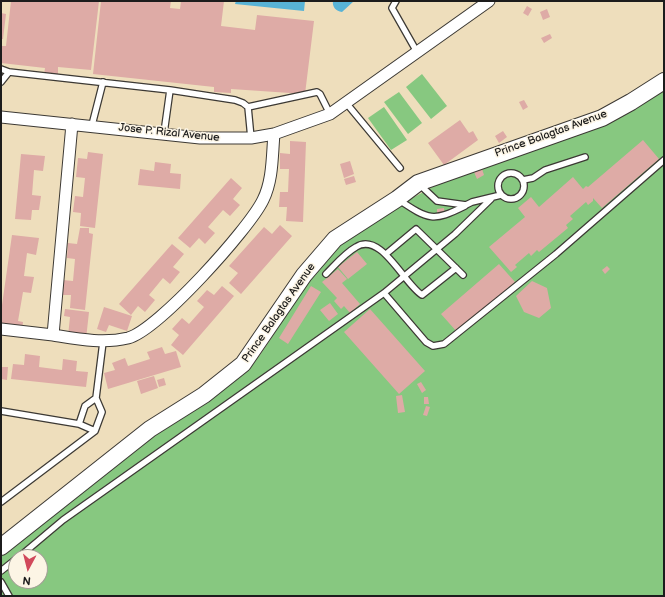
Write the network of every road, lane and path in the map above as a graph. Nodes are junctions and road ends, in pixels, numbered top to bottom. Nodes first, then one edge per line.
1 (396, 1) edge
2 (484, 3) edge
3 (417, 52) junction
4 (1, 69) edge
5 (10, 72) junction
6 (664, 81) edge
7 (1, 82) edge
8 (104, 82) junction
9 (170, 90) junction
10 (347, 104) junction
11 (248, 107) junction
12 (330, 114) junction
13 (1, 117) edge
14 (72, 124) junction
15 (92, 125) junction
16 (164, 133) junction
17 (274, 134) junction
18 (251, 138) junction
19 (585, 157) dead end
20 (664, 160) edge
21 (400, 168) dead end
22 (523, 180) junction
23 (418, 183) junction
24 (501, 195) junction
25 (397, 199) junction
26 (491, 199) junction
27 (466, 205) junction
28 (437, 248) junction
29 (386, 254) junction
30 (456, 268) junction
31 (326, 274) dead end
32 (463, 275) dead end
33 (402, 276) junction
34 (384, 293) junction
35 (1, 329) edge
36 (53, 335) junction
37 (103, 342) junction
38 (96, 398) junction
39 (1, 411) edge
40 (79, 424) junction
41 (95, 431) junction
42 (1, 502) edge
43 (1, 547) edge
44 (29, 549) edge
45 (1, 582) edge
46 (9, 596) edge

1 - 3 lane
2 - 3 street, Jose P. Rizal Avenue
3 - 10 street, Jose P. Rizal Avenue
4 - 5 lane
5 - 7 lane
5 - 8 lane
6 - 23 main road, Prince Balagtas Avenue
8 - 9 lane
8 - 15 lane
9 - 11 lane
9 - 16 lane
10 - 12 street, Jose P. Rizal Avenue
10 - 21 lane
11 - 12 lane
11 - 18 lane
12 - 17 street, Jose P. Rizal Avenue
13 - 14 street, Jose P. Rizal Avenue
14 - 15 street, Jose P. Rizal Avenue
14 - 36 street
15 - 16 street, Jose P. Rizal Avenue
16 - 18 street, Jose P. Rizal Avenue
17 - 18 street, Jose P. Rizal Avenue
17 - 37 street
19 - 22 lane
20 - 34 lane
22 - 24 lane
22 - 24 lane
23 - 25 main road, Prince Balagtas Avenue
23 - 27 lane
24 - 26 lane
25 - 27 lane
25 - 43 main road, Prince Balagtas Avenue
26 - 27 lane
26 - 28 lane
28 - 29 lane
28 - 30 lane
28 - 33 lane
29 - 31 lane
29 - 33 lane
30 - 32 lane
30 - 33 lane
33 - 34 lane
34 - 44 lane
35 - 36 street
36 - 37 street
37 - 38 lane
38 - 40 lane
38 - 41 lane
39 - 40 lane
40 - 41 lane
41 - 42 lane
45 - 46 lane

